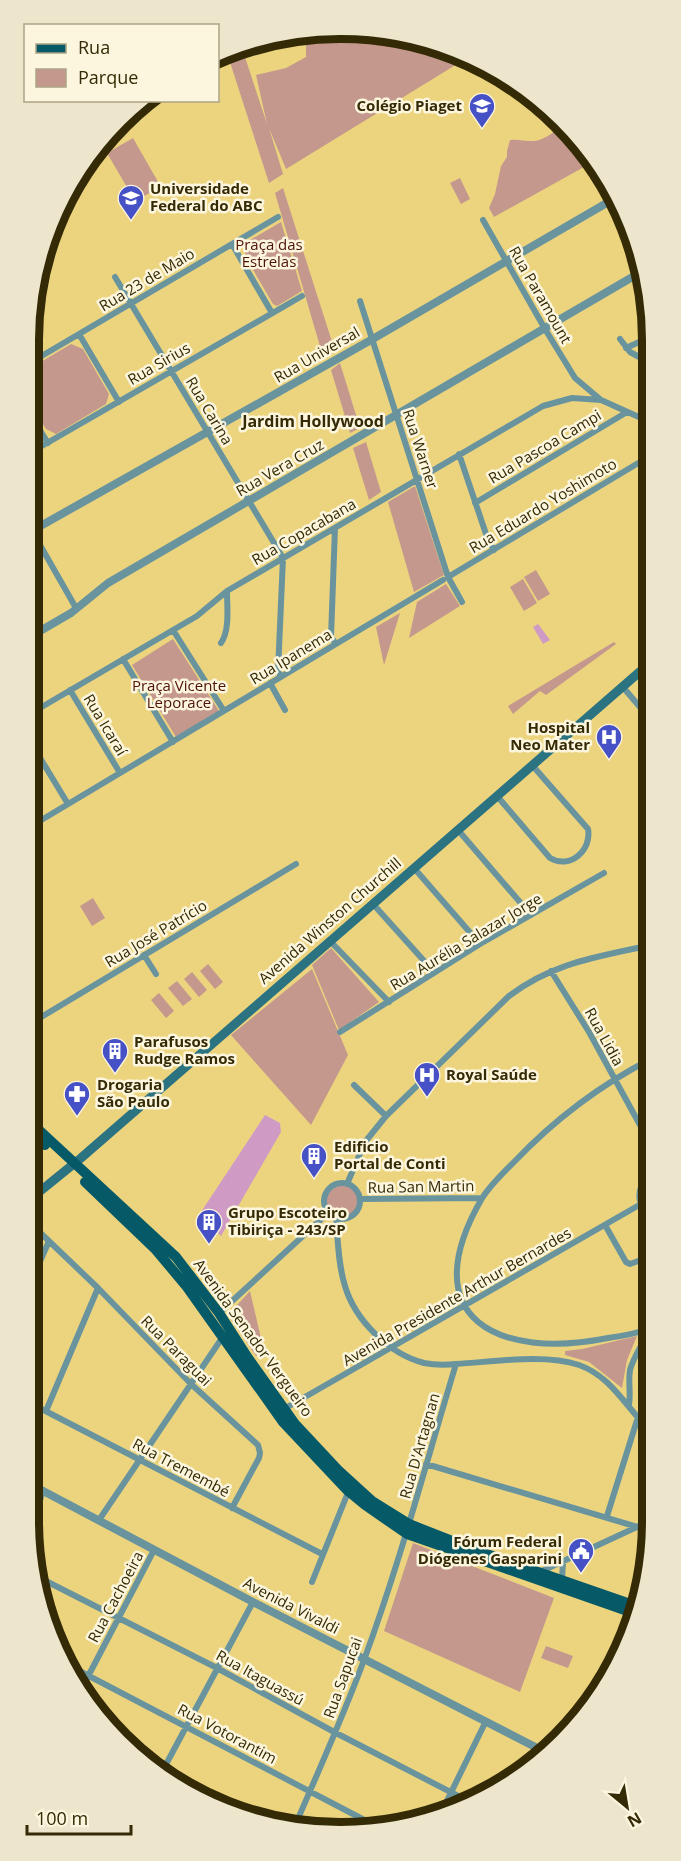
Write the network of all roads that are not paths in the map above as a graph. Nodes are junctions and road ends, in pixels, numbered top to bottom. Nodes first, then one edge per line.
1 (608, 202) edge
2 (278, 217) dead end
3 (483, 220) dead end
4 (232, 244) junction
5 (506, 261) junction
6 (635, 276) edge
7 (114, 277) dead end
8 (302, 296) dead end
9 (360, 301) dead end
10 (130, 304) junction
11 (273, 313) junction
12 (545, 329) junction
13 (79, 334) junction
14 (620, 339) dead end
15 (371, 340) junction
16 (642, 340) edge
17 (626, 348) junction
18 (39, 358) edge
19 (642, 359) edge
20 (171, 372) junction
21 (578, 381) junction
22 (582, 398) junction
23 (601, 400) junction
24 (119, 402) junction
25 (627, 412) junction
26 (396, 415) junction
27 (642, 419) edge
28 (39, 429) edge
29 (207, 433) junction
30 (48, 443) junction
31 (39, 448) edge
32 (459, 454) junction
33 (642, 461) edge
34 (417, 479) junction
35 (249, 501) junction
36 (475, 502) junction
37 (39, 527) edge
38 (335, 528) junction
39 (39, 547) edge
40 (494, 550) junction
41 (283, 558) junction
42 (446, 578) junction
43 (227, 591) junction
44 (462, 602) dead end
45 (76, 608) junction
46 (173, 630) junction
47 (39, 631) edge
48 (221, 643) dead end
49 (336, 644) junction
50 (123, 659) junction
51 (642, 670) edge
52 (281, 677) junction
53 (270, 683) junction
54 (622, 687) junction
55 (70, 690) junction
56 (39, 708) edge
57 (285, 710) dead end
58 (642, 710) edge
59 (224, 711) junction
60 (172, 742) junction
61 (39, 756) edge
62 (532, 765) junction
63 (120, 773) junction
64 (497, 796) junction
65 (68, 804) junction
66 (39, 821) edge
67 (458, 830) junction
68 (296, 864) dead end
69 (414, 868) junction
70 (604, 873) dead end
71 (373, 904) junction
72 (531, 915) junction
73 (330, 941) junction
74 (480, 944) junction
75 (642, 947) edge
76 (144, 955) junction
77 (551, 971) junction
78 (434, 972) junction
79 (156, 974) dead end
80 (389, 1002) junction
81 (39, 1018) edge
82 (340, 1032) dead end
83 (642, 1064) edge
84 (614, 1079) junction
85 (354, 1085) dead end
86 (386, 1116) junction
87 (642, 1129) edge
88 (39, 1131) edge
89 (39, 1139) edge
90 (73, 1165) junction
91 (347, 1184) junction
92 (642, 1187) edge
93 (39, 1192) edge
94 (482, 1198) junction
95 (360, 1199) junction
96 (641, 1204) joint
97 (328, 1213) junction
98 (336, 1218) junction
99 (605, 1225) junction
100 (39, 1231) edge
101 (49, 1241) junction
102 (641, 1260) dead end
103 (39, 1264) edge
104 (98, 1288) junction
105 (465, 1306) junction
106 (219, 1313) junction
107 (207, 1314) junction
108 (642, 1330) edge
109 (222, 1338) junction
110 (642, 1343) edge
111 (241, 1347) junction
112 (393, 1348) junction
113 (456, 1364) junction
114 (191, 1384) junction
115 (629, 1405) junction
116 (39, 1408) edge
117 (279, 1410) junction
118 (46, 1411) junction
119 (638, 1417) junction
120 (642, 1421) edge
121 (140, 1460) junction
122 (426, 1464) junction
123 (351, 1487) junction
124 (39, 1488) edge
125 (43, 1490) junction
126 (39, 1504) edge
127 (232, 1508) junction
128 (607, 1516) junction
129 (99, 1520) junction
130 (642, 1524) edge
131 (638, 1526) junction
132 (642, 1527) edge
133 (408, 1529) junction
134 (154, 1550) junction
135 (322, 1554) junction
136 (563, 1562) junction
137 (538, 1572) junction
138 (562, 1580) junction
139 (45, 1581) edge
140 (312, 1582) dead end
141 (253, 1602) junction
142 (630, 1604) edge
143 (628, 1611) edge
144 (119, 1618) junction
145 (364, 1658) junction
146 (217, 1668) junction
147 (79, 1670) edge
148 (88, 1675) junction
149 (85, 1681) edge
150 (486, 1721) junction
151 (188, 1726) junction
152 (336, 1733) junction
153 (538, 1748) edge
154 (165, 1766) edge
155 (310, 1791) junction
156 (452, 1792) junction
157 (461, 1797) edge
158 (446, 1802) edge
159 (298, 1819) edge
160 (365, 1820) edge

1 - 5 street, Rua Universal
2 - 4 street, Rua 23 de Maio
3 - 5 street, Rua Paramount
4 - 10 street, Rua 23 de Maio
4 - 11 street
5 - 12 street, Rua Paramount
5 - 15 street, Rua Universal
6 - 12 street, Rua Vera Cruz
7 - 10 street, Rua Carina
8 - 11 street, Rua Sirius
9 - 15 street, Rua Warner
10 - 13 street, Rua 23 de Maio
10 - 20 street, Rua Carina
11 - 20 street, Rua Sirius
12 - 21 street, Rua Paramount
12 - 26 street, Rua Vera Cruz
13 - 18 street, Rua 23 de Maio
13 - 24 street
14 - 17 street
15 - 26 street, Rua Warner
15 - 29 street, Rua Universal
16 - 17 street
17 - 19 street
20 - 24 street, Rua Sirius
20 - 29 street, Rua Carina
21 - 22 street, Rua Paramount
21 - 23 street, Rua Paramount
22 - 23 street, Rua Copacabana
22 - 32 street, Rua Copacabana
23 - 25 street, Rua Paramount
24 - 30 street, Rua Sirius
25 - 27 street, Rua Paramount
25 - 36 street, Rua Pascoa Campi
26 - 34 street, Rua Warner
26 - 35 street, Rua Vera Cruz
28 - 30 street
29 - 35 street, Rua Carina
29 - 37 street, Rua Universal
30 - 31 street, Rua Sirius
32 - 34 street, Rua Copacabana
32 - 36 street
33 - 40 street, Rua Eduardo Yoshimoto
34 - 38 street, Rua Copacabana
34 - 42 street, Rua Warner
35 - 41 street, Rua Carina
35 - 45 street, Rua Vera Cruz
36 - 40 street
38 - 41 street, Rua Copacabana
38 - 49 street
39 - 45 street
40 - 42 street, Rua Eduardo Yoshimoto
41 - 43 street, Rua Copacabana
41 - 52 street
42 - 44 street, Rua Warner
42 - 49 street, Rua Ipanema
43 - 46 street, Rua Copacabana
43 - 48 street
45 - 47 street, Rua Vera Cruz
46 - 50 street, Rua Copacabana
46 - 59 street
49 - 52 street, Rua Ipanema
50 - 55 street, Rua Copacabana
50 - 60 street
51 - 54 main road, Avenida Winston Churchill
52 - 53 street, Rua Ipanema
53 - 57 street
53 - 59 street, Rua Ipanema
54 - 58 street
54 - 62 main road, Avenida Winston Churchill
55 - 56 street, Rua Copacabana
55 - 63 street, Rua Icaraí
59 - 60 street, Rua Ipanema
60 - 63 street, Rua Ipanema
61 - 65 street
62 - 64 main road, Avenida Winston Churchill
62 - 64 street
63 - 65 street, Rua Ipanema
64 - 67 main road, Avenida Winston Churchill
65 - 66 street, Rua Ipanema
67 - 69 main road, Avenida Winston Churchill
67 - 72 street
68 - 76 street, Rua José Patrício
69 - 71 main road, Avenida Winston Churchill
69 - 74 street
70 - 72 street, Rua Aurélia Salazar Jorge
71 - 73 main road, Avenida Winston Churchill
71 - 78 street
72 - 74 street, Rua Aurélia Salazar Jorge
73 - 80 street
73 - 90 main road, Avenida Winston Churchill
74 - 78 street, Rua Aurélia Salazar Jorge
75 - 77 street
76 - 79 street
76 - 81 street, Rua José Patrício
77 - 84 street, Rua Lidia
77 - 86 street
78 - 80 street, Rua Aurélia Salazar Jorge
80 - 82 street, Rua Aurélia Salazar Jorge
83 - 84 street
84 - 87 street, Rua Lidia
84 - 94 street
85 - 86 street
86 - 91 street
88 - 90 main road, Avenida Senador Vergueiro
89 - 90 main road, Avenida Senador Vergueiro
90 - 93 main road, Avenida Winston Churchill
90 - 106 main road, Avenida Senador Vergueiro
90 - 107 main road, Avenida Senador Vergueiro
91 - 95 street
91 - 97 street
92 - 96 street
94 - 95 street, Rua San Martin
94 - 105 street
95 - 98 street
96 - 99 street, Avenida Presidente Arthur Bernardes
97 - 98 street
97 - 106 street
98 - 112 street
99 - 102 street
99 - 105 street, Avenida Presidente Arthur Bernardes
100 - 101 street, Rua Paraguai
101 - 103 street
101 - 104 street, Rua Paraguai
104 - 114 street, Rua Paraguai
104 - 118 street
105 - 108 street
105 - 112 street, Avenida Presidente Arthur Bernardes
106 - 107 main road
106 - 111 main road, Avenida Senador Vergueiro
107 - 109 main road, Avenida Senador Vergueiro
109 - 111 main road
109 - 114 street
109 - 117 main road, Avenida Senador Vergueiro
110 - 115 street
111 - 117 main road, Avenida Senador Vergueiro
112 - 113 street
112 - 117 street, Avenida Presidente Arthur Bernardes
113 - 115 street
113 - 122 street, Rua D'Artagnan
114 - 121 street
114 - 127 street, Rua Paraguai
115 - 119 street
116 - 118 street, Rua Tremembé
117 - 123 main road, Avenida Senador Vergueiro
118 - 121 street, Rua Tremembé
119 - 120 street
119 - 128 street
121 - 127 street, Rua Tremembé
121 - 129 street
122 - 128 street
122 - 133 street, Rua D'Artagnan
123 - 133 main road, Avenida Senador Vergueiro
123 - 135 street
124 - 125 street, Avenida Vivaldi
125 - 126 street
125 - 129 street, Avenida Vivaldi
127 - 135 street, Rua Tremembé
128 - 131 street
129 - 134 street, Avenida Vivaldi
130 - 131 street
131 - 132 street
131 - 136 street
133 - 137 main road, Avenida Senador Vergueiro
133 - 143 main road, Avenida Senador Vergueiro
133 - 145 street, Rua Sapucai
134 - 141 street, Avenida Vivaldi
134 - 144 street, Rua Cachoeira
135 - 140 street
136 - 137 street
136 - 138 street
137 - 138 main road, Avenida Senador Vergueiro
138 - 142 main road, Avenida Senador Vergueiro
139 - 144 street, Rua Itaguassú
141 - 145 street, Avenida Vivaldi
141 - 146 street
144 - 146 street, Rua Itaguassú
144 - 148 street, Rua Cachoeira
145 - 150 street, Avenida Vivaldi
145 - 152 street, Rua Sapucai
146 - 151 street
146 - 152 street, Rua Itaguassú
147 - 148 street, Rua Votorantim
148 - 149 street, Rua Cachoeira
148 - 151 street, Rua Votorantim
150 - 153 street, Avenida Vivaldi
150 - 156 street
151 - 154 street
151 - 155 street, Rua Votorantim
152 - 155 street, Rua Sapucai
152 - 156 street, Rua Itaguassú
155 - 159 street, Rua Sapucai
155 - 160 street, Rua Votorantim
156 - 157 street, Rua Itaguassú
156 - 158 street

